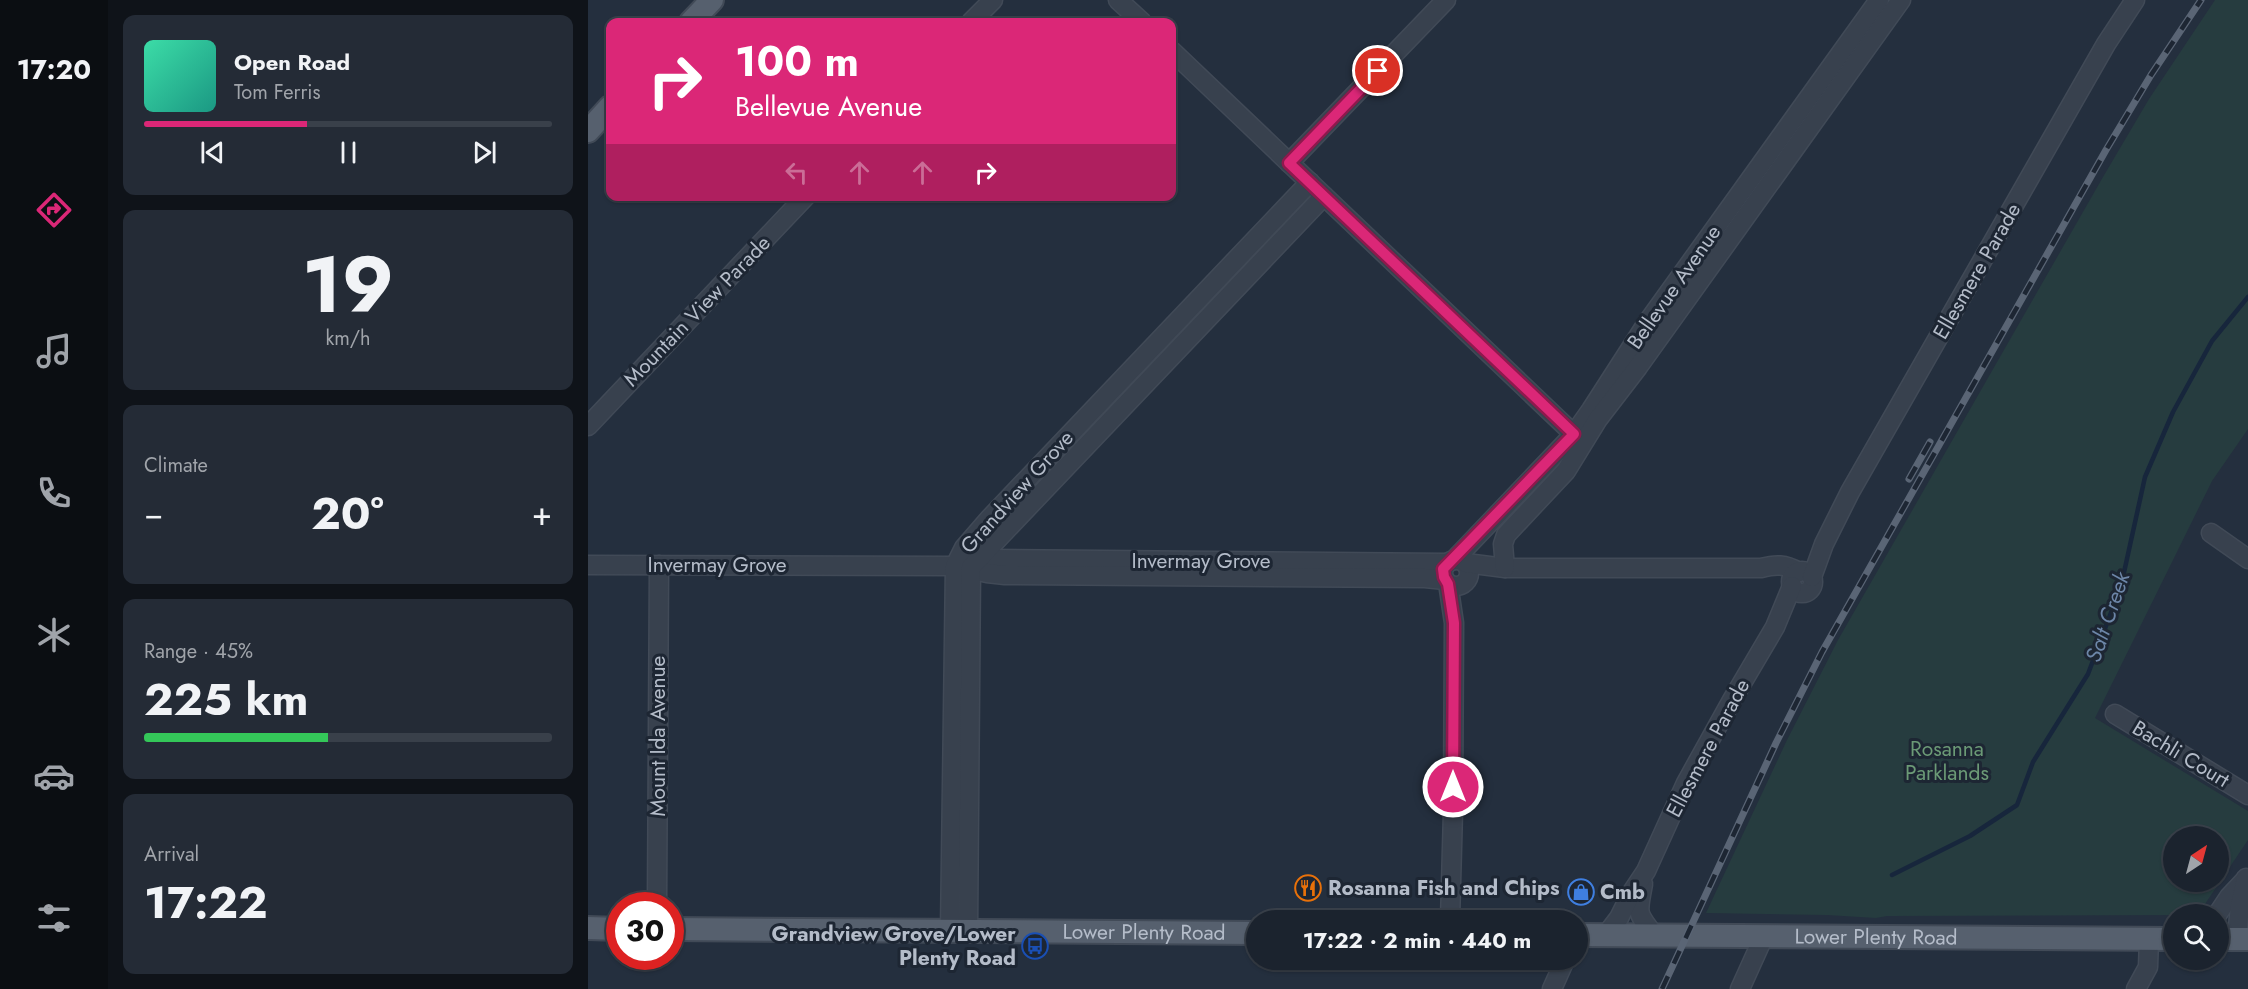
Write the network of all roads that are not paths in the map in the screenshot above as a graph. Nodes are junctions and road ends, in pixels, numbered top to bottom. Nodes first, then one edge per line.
1 (712, 0) edge
2 (993, 0) edge
3 (1118, 0) edge
4 (1446, 0) edge
5 (1879, 0) edge
6 (1901, 0) edge
7 (2135, 0) edge
8 (695, 18) edge
9 (975, 18) edge
10 (1138, 18) edge
11 (1176, 55) edge
12 (606, 111) edge
13 (588, 131) edge
14 (1289, 163) junction
15 (1310, 182) junction
16 (1324, 196) junction
17 (801, 201) edge
18 (588, 426) edge
19 (1578, 438) junction
20 (2211, 533) dead end
21 (2248, 559) edge
22 (588, 565) edge
23 (659, 565) junction
24 (967, 566) junction
25 (1505, 568) junction
26 (1456, 573) junction
27 (1800, 581) junction
28 (2115, 714) dead end
29 (2248, 795) edge
30 (1646, 871) junction
31 (2247, 877) edge
32 (657, 892) edge
33 (2224, 904) edge
34 (1450, 910) edge
35 (588, 928) edge
36 (606, 928) edge
37 (684, 929) edge
38 (959, 931) junction
39 (1246, 933) edge
40 (1588, 935) edge
41 (1606, 935) junction
42 (1654, 935) junction
43 (1764, 936) junction
44 (2149, 939) junction
45 (2163, 939) edge
46 (2235, 939) edge
47 (1561, 970) edge
48 (1552, 989) edge
49 (1740, 989) edge
50 (2136, 989) edge

1 - 8 main road
2 - 9 street
3 - 10 street
4 - 14 street
5 - 19 street, Bellevue Avenue
6 - 19 street, Bellevue Avenue
7 - 27 street, Ellesmere Parade
11 - 14 street
12 - 13 main road
14 - 15 street
15 - 16 street
15 - 24 street, Grandview Grove
16 - 19 street
16 - 24 street, Grandview Grove
17 - 18 street, Mountain View Parade
19 - 25 street, Bellevue Avenue
19 - 26 street, Bellevue Avenue
20 - 21 street
22 - 23 street, Invermay Grove
23 - 24 street, Invermay Grove
23 - 32 street, Mount Ida Avenue
24 - 26 street, Invermay Grove
24 - 38 street, Grandview Grove
25 - 26 street, Invermay Grove
25 - 27 street, Invermay Grove
26 - 34 street, Bellevue Avenue
27 - 30 street, Ellesmere Parade
28 - 29 street, Bachli Court
30 - 41 street, Ellesmere Parade
30 - 42 street, Ellesmere Parade
31 - 33 street
31 - 46 street
35 - 36 main road
37 - 38 main road, Lower Plenty Road
38 - 39 main road, Lower Plenty Road
40 - 41 main road, Lower Plenty Road
41 - 42 main road, Lower Plenty Road
42 - 43 main road, Lower Plenty Road
43 - 44 main road, Lower Plenty Road
43 - 49 street
44 - 45 main road, Lower Plenty Road
44 - 50 street
47 - 48 street

